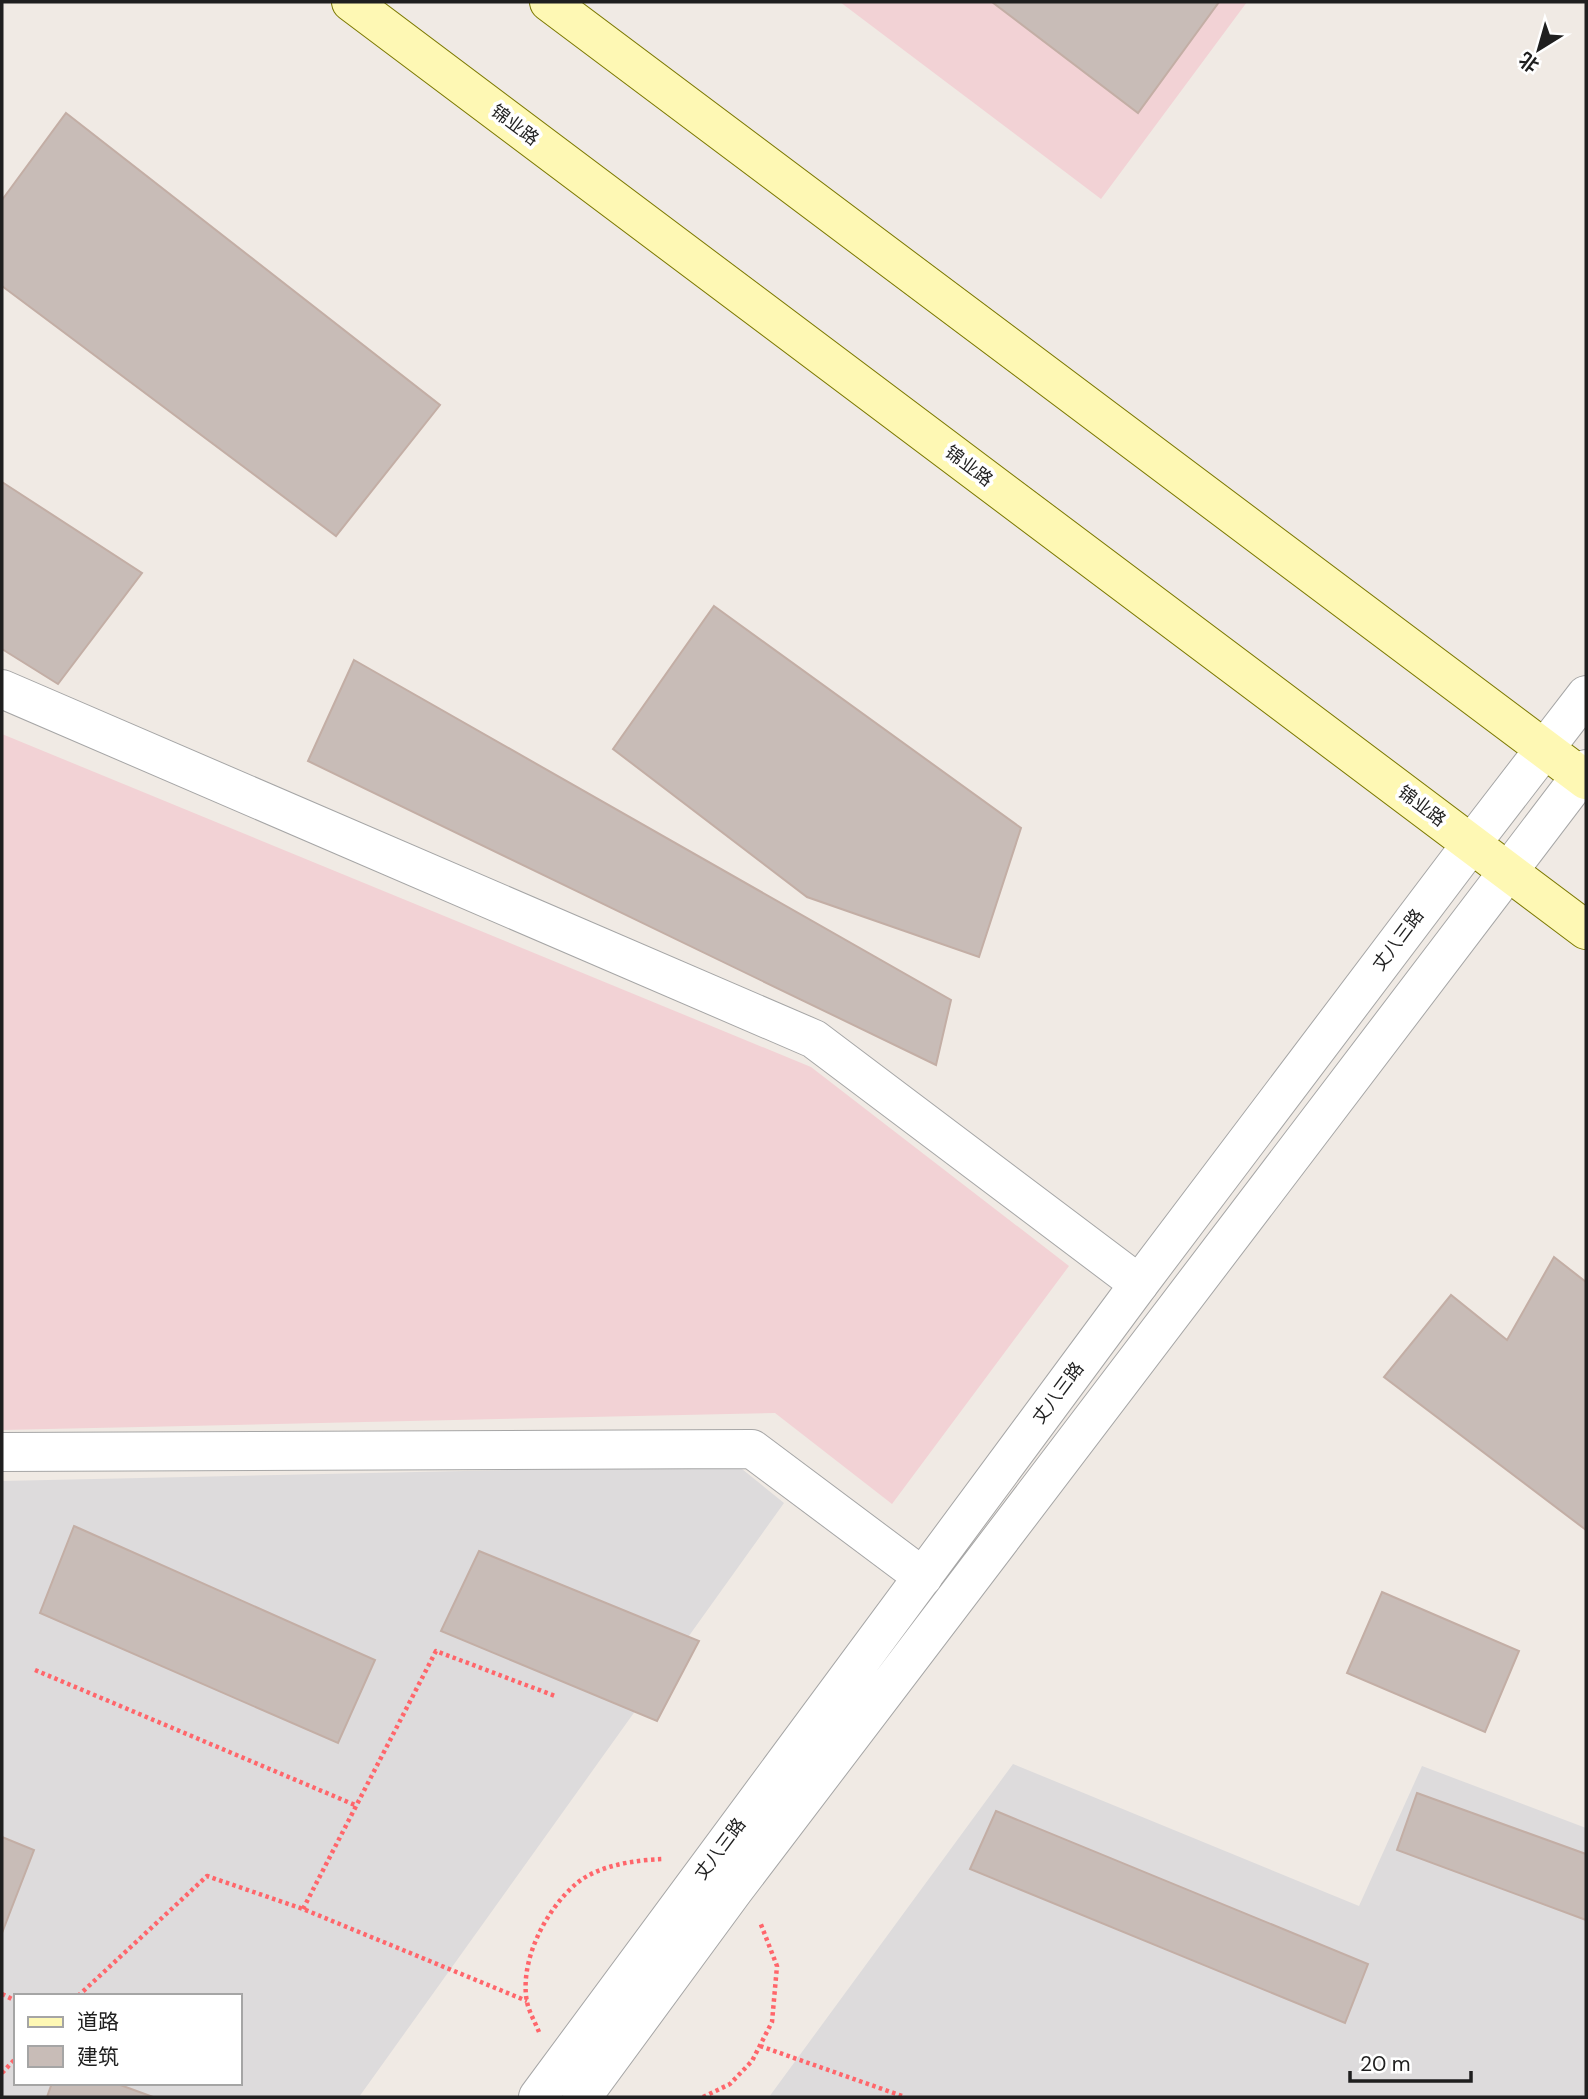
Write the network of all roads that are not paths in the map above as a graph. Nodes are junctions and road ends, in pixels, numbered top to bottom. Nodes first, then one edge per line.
1 (351, 2) edge
2 (549, 2) edge
3 (2, 689) edge
4 (1586, 695) edge
5 (1545, 750) junction
6 (1585, 775) edge
7 (1472, 842) junction
8 (1510, 871) junction
9 (1586, 930) edge
10 (1139, 1284) junction
11 (2, 1452) edge
12 (923, 1577) junction
13 (538, 2097) edge
14 (582, 2097) edge

1 - 7 main road, 锦业路
2 - 5 main road
3 - 10 street
4 - 5 street, 丈八三路
5 - 6 main road
5 - 7 street, 丈八三路
6 - 8 street, 丈八三路
7 - 8 main road, 锦业路
7 - 10 street, 丈八三路
8 - 9 main road, 锦业路
8 - 14 street, 丈八三路
10 - 12 street, 丈八三路
11 - 12 street
12 - 13 street, 丈八三路

